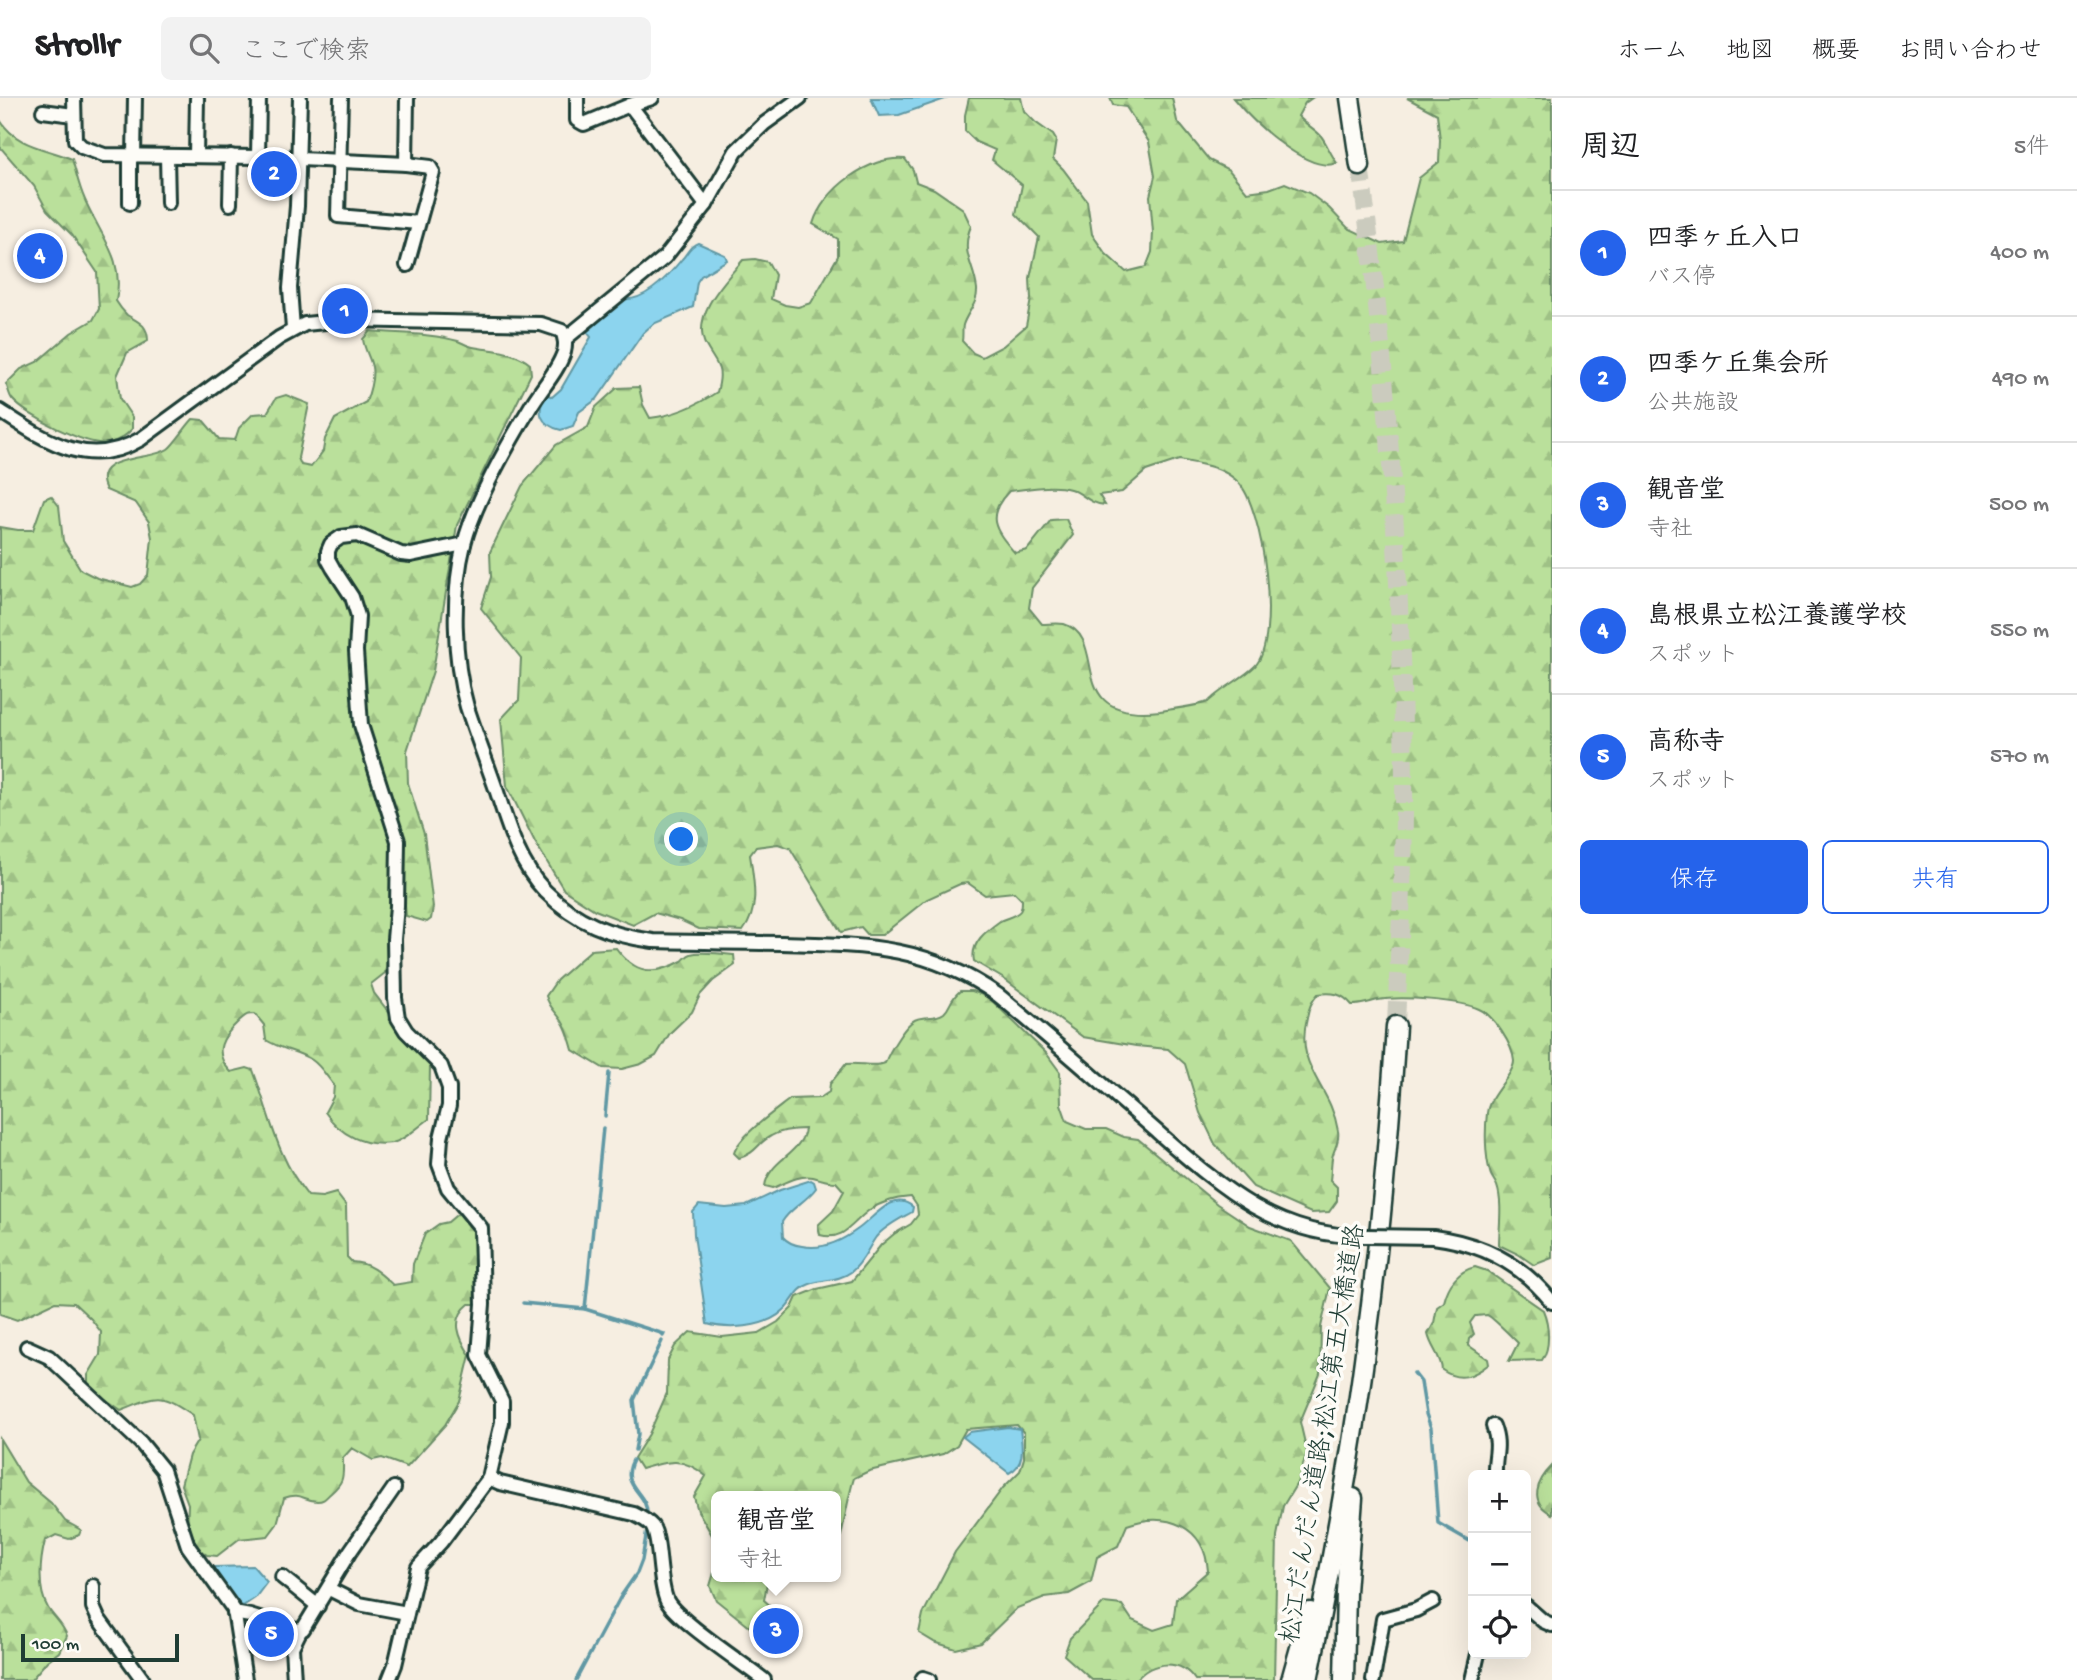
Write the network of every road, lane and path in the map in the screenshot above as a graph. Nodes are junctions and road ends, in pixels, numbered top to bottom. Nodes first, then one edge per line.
1 (74, 98) edge
2 (135, 98) edge
3 (197, 98) edge
4 (259, 98) edge
5 (300, 98) edge
6 (341, 98) edge
7 (407, 98) edge
8 (577, 98) edge
9 (652, 98) edge
10 (800, 98) edge
11 (1350, 98) edge
12 (630, 105) junction
13 (43, 111) dead end
14 (73, 115) junction
15 (132, 156) junction
16 (167, 156) junction
17 (196, 156) junction
18 (231, 156) junction
19 (258, 157) junction
20 (299, 158) junction
21 (340, 159) junction
22 (406, 164) junction
23 (1360, 166) tunnel mouth
24 (130, 203) dead end
25 (168, 203) dead end
26 (230, 204) dead end
27 (706, 205) junction
28 (418, 223) junction
29 (407, 265) dead end
30 (293, 329) junction
31 (565, 339) junction
32 (0, 411) edge
33 (464, 544) junction
34 (1396, 1026) tunnel mouth
35 (1552, 1302) edge
36 (27, 1347) dead end
37 (1364, 1362) junction
38 (1493, 1426) dead end
39 (1495, 1470) edge
40 (489, 1478) junction
41 (394, 1488) dead end
42 (1342, 1504) junction
43 (282, 1577) dead end
44 (93, 1586) dead end
45 (329, 1589) junction
46 (1433, 1601) dead end
47 (318, 1606) junction
48 (1531, 1610) edge
49 (234, 1613) junction
50 (407, 1613) junction
51 (1552, 1625) edge
52 (300, 1631) junction
53 (1477, 1659) edge
54 (143, 1680) edge
55 (244, 1680) edge
56 (294, 1680) edge
57 (389, 1680) edge
58 (764, 1680) edge
59 (922, 1680) edge
60 (929, 1680) edge
61 (1291, 1680) edge
62 (1308, 1680) edge
63 (1344, 1680) edge
64 (1373, 1680) edge
65 (1472, 1680) edge

1 - 14 street
2 - 15 street
3 - 17 street
4 - 19 street
5 - 20 street
6 - 21 street
7 - 22 street
8 - 12 street
9 - 12 street
10 - 27 street
11 - 23 highway
12 - 27 street
13 - 14 street
14 - 15 street
15 - 16 street
15 - 24 street
16 - 17 street
16 - 25 street
17 - 18 street
18 - 19 street
18 - 26 street
19 - 20 street
20 - 21 street
20 - 30 street
21 - 22 street
21 - 28 street
22 - 28 street
27 - 31 street
28 - 29 street
30 - 31 street
30 - 32 street
31 - 33 street
33 - 35 street, bridge
33 - 40 street
34 - 37 highway, 松江だんだん道路;松江第五大橋道路
36 - 49 street
37 - 42 highway, 松江だんだん道路;松江第五大橋道路
37 - 63 highway
38 - 39 street
40 - 50 street
40 - 58 street
41 - 45 street
42 - 61 highway
42 - 62 highway, 松江だんだん道路;松江第五大橋道路
43 - 47 street
44 - 54 street
45 - 47 street
45 - 50 street
46 - 64 street
47 - 52 street
48 - 51 street
49 - 52 street
49 - 55 street
50 - 57 street
52 - 56 street
53 - 65 street
59 - 60 street

